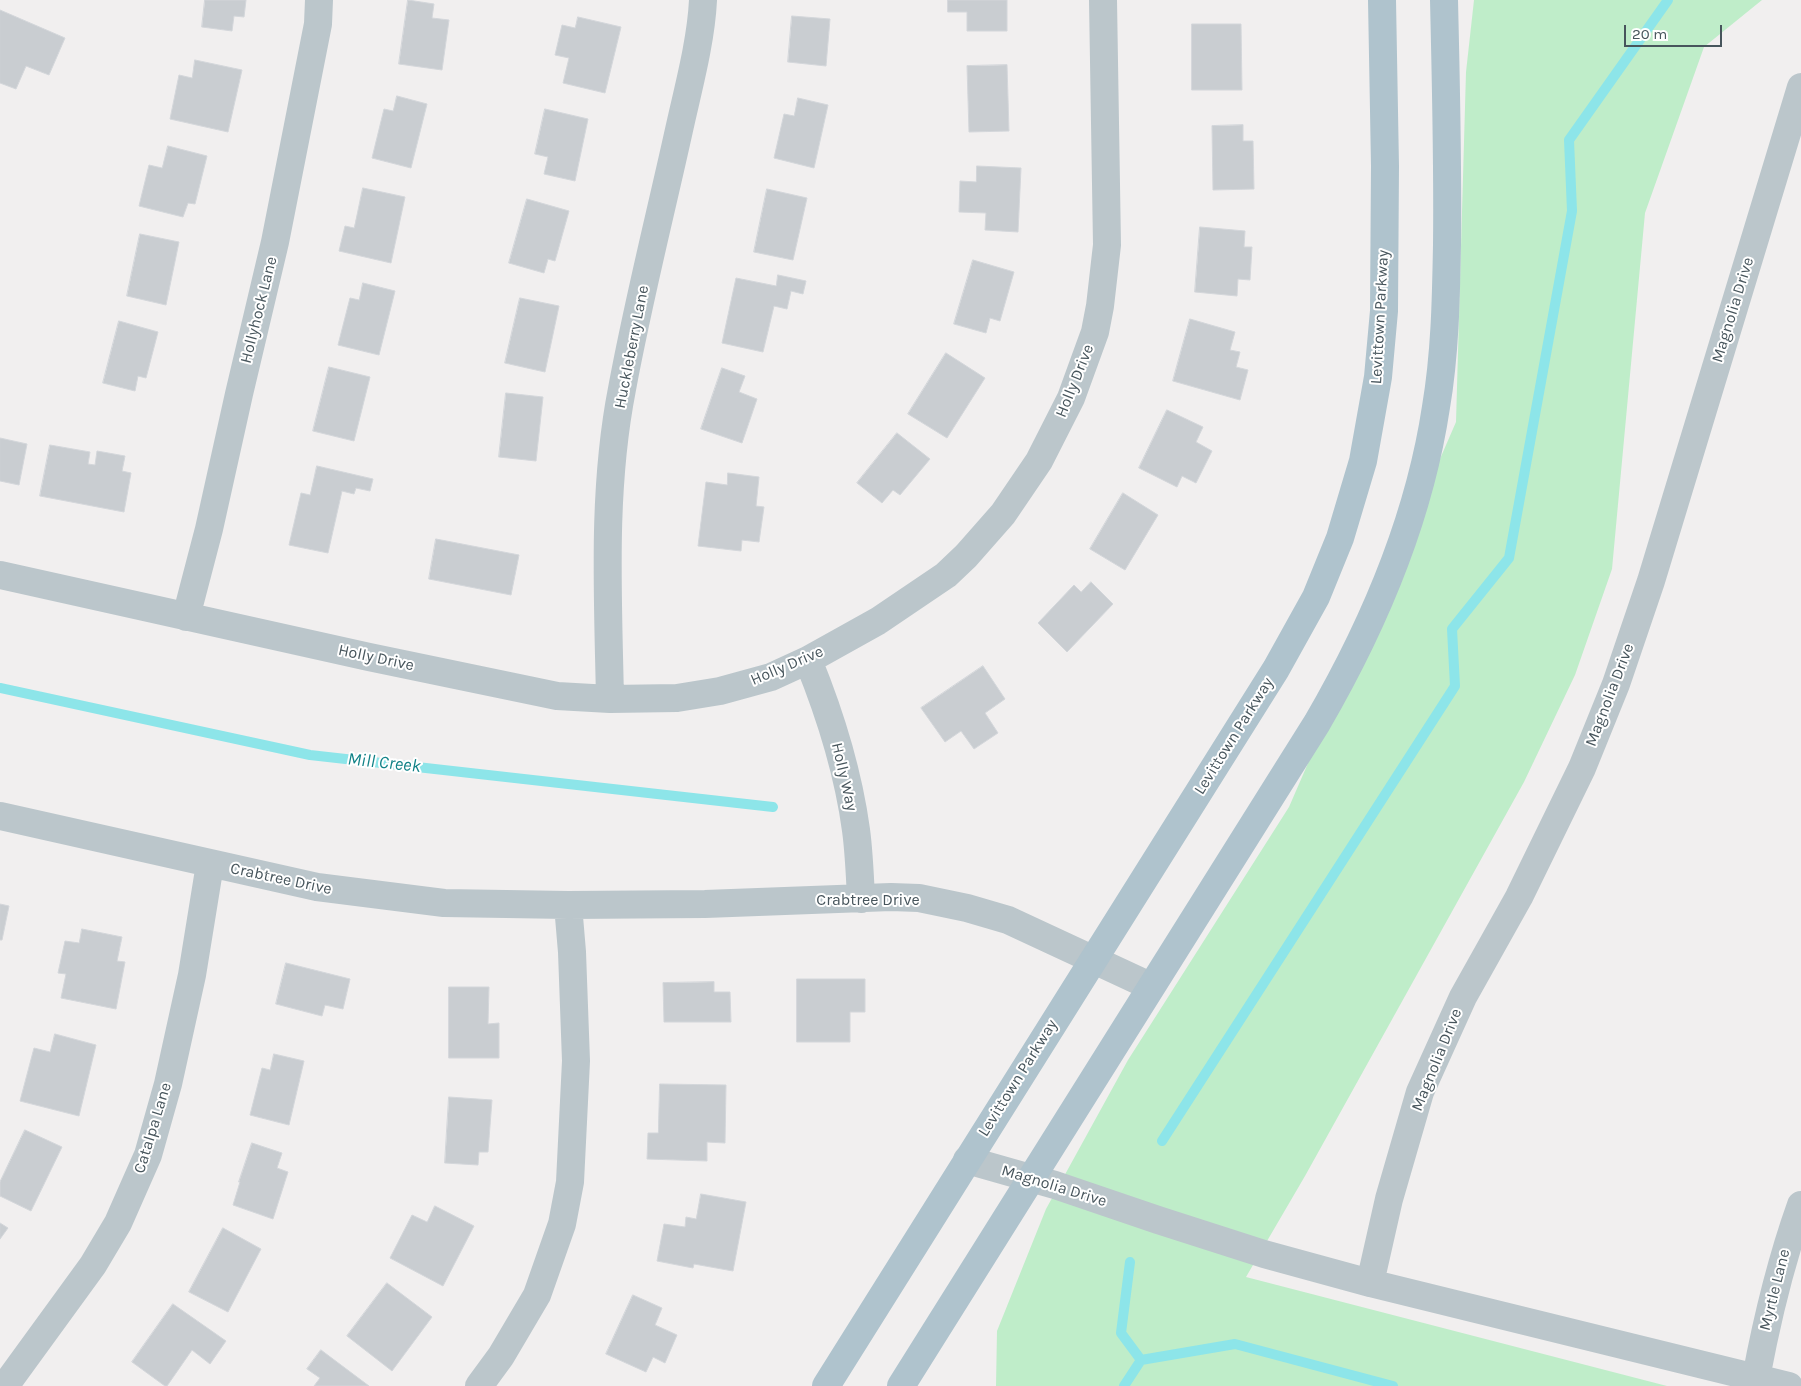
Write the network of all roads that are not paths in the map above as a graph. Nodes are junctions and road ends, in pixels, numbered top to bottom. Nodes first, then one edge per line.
1 (320, 0) edge
2 (703, 0) edge
3 (1103, 0) edge
4 (1382, 0) edge
5 (1444, 0) edge
6 (1801, 86) edge
7 (0, 576) edge
8 (186, 617) junction
9 (808, 660) junction
10 (610, 699) junction
11 (0, 816) edge
12 (210, 864) junction
13 (862, 899) junction
14 (568, 905) junction
15 (1092, 960) junction
16 (1150, 986) junction
17 (967, 1160) junction
18 (1030, 1178) junction
19 (1801, 1205) edge
20 (1370, 1283) junction
21 (1756, 1378) junction
22 (5, 1386) edge
23 (479, 1386) edge
24 (826, 1386) edge
25 (901, 1386) edge
26 (1789, 1386) edge

1 - 8 street, Hollyhock Lane
2 - 10 street, Huckleberry Lane
3 - 9 street, Holly Drive
4 - 15 main road, Levittown Parkway
5 - 16 main road
6 - 20 street, Magnolia Drive
7 - 8 street, Holly Drive
8 - 10 street, Holly Drive
9 - 10 street, Holly Drive
9 - 13 street, Holly Way
11 - 12 street, Crabtree Drive
12 - 14 street, Crabtree Drive
12 - 22 street, Catalpa Lane
13 - 14 street, Crabtree Drive
13 - 15 street, Crabtree Drive
14 - 23 street
15 - 16 street, Crabtree Drive
15 - 17 main road, Levittown Parkway
16 - 18 main road
17 - 18 street, Magnolia Drive
17 - 24 main road, Levittown Parkway
18 - 20 street, Magnolia Drive
18 - 25 main road
19 - 21 street, Myrtle Lane
20 - 21 street, Magnolia Drive
21 - 26 street, Magnolia Drive

